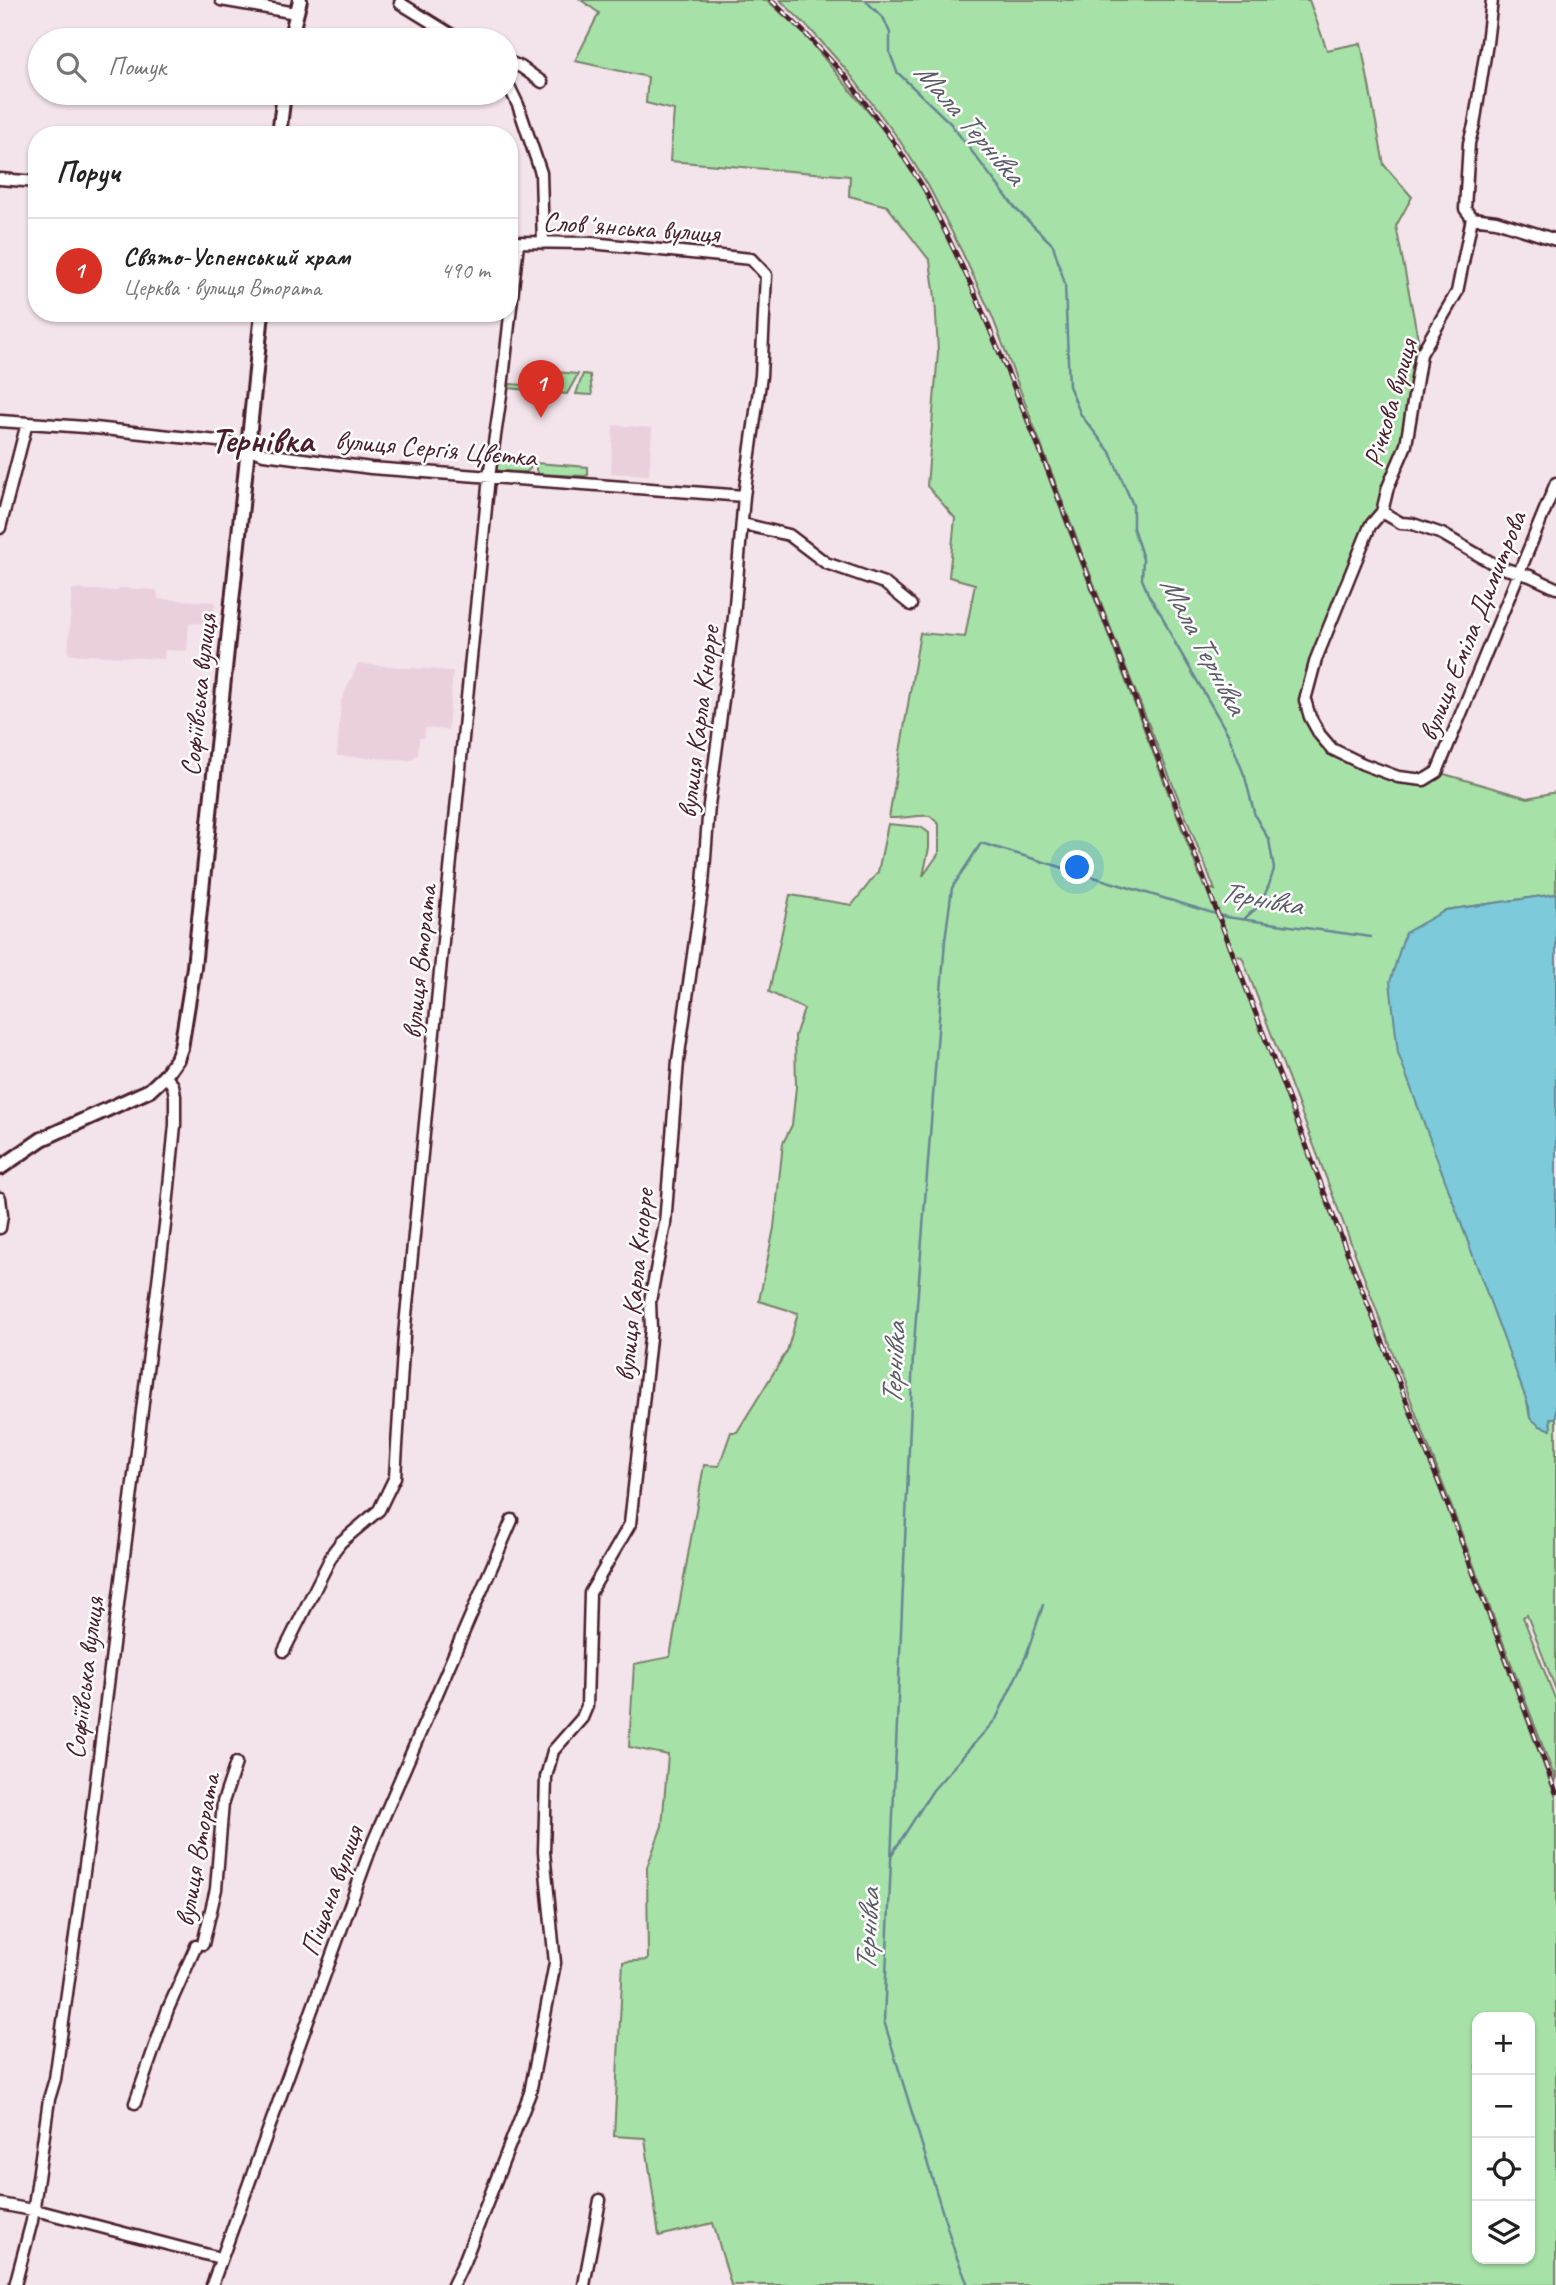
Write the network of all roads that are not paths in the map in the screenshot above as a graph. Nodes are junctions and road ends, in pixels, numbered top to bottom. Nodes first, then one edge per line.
1 (221, 0) edge
2 (1492, 0) edge
3 (400, 4) dead end
4 (298, 6) edge
5 (293, 28) edge
6 (440, 28) edge
7 (518, 66) edge
8 (542, 82) dead end
9 (283, 105) edge
10 (518, 105) edge
11 (280, 126) edge
12 (0, 179) edge
13 (28, 181) edge
14 (1472, 218) junction
15 (1556, 240) edge
16 (518, 242) edge
17 (543, 243) junction
18 (751, 259) joint
19 (261, 322) edge
20 (507, 322) edge
21 (0, 421) edge
22 (27, 423) junction
23 (248, 449) junction
24 (489, 477) junction
25 (1556, 484) edge
26 (744, 496) junction
27 (1382, 512) junction
28 (743, 524) junction
29 (0, 528) edge
30 (1519, 573) junction
31 (1556, 588) edge
32 (911, 605) dead end
33 (1423, 780) joint
34 (165, 1076) junction
35 (0, 1168) edge
36 (0, 1198) edge
37 (0, 1228) edge
38 (512, 1520) dead end
39 (284, 1651) dead end
40 (236, 1763) dead end
41 (135, 2103) dead end
42 (600, 2200) dead end
43 (0, 2204) edge
44 (33, 2210) junction
45 (220, 2258) junction
46 (214, 2284) edge
47 (15, 2285) edge
48 (453, 2285) edge
49 (584, 2285) edge

1 - 4 street
2 - 14 street, Річкова вулиця
3 - 6 street
4 - 5 main road
7 - 8 street
9 - 11 main road
10 - 17 street
12 - 13 street
14 - 15 street
14 - 27 street, Річкова вулиця
16 - 17 street, Словʼянська вулиця
17 - 18 street, Словʼянська вулиця
18 - 26 street, вулиця Карла Кнорре
19 - 23 main road, Софіївська вулиця
20 - 24 street, вулиця Втората
21 - 22 street, вулиця Сергія Цвєтка
22 - 23 street, вулиця Сергія Цвєтка
22 - 29 street
23 - 24 street, вулиця Сергія Цвєтка
23 - 34 main road, Софіївська вулиця
24 - 26 street, вулиця Сергія Цвєтка
24 - 39 street, вулиця Втората
25 - 30 street, вулиця Еміла Димитрова
26 - 28 street, вулиця Карла Кнорре
27 - 30 street
27 - 33 street, Річкова вулиця
28 - 32 street
28 - 48 street, вулиця Карла Кнорре
30 - 31 street
30 - 33 street, вулиця Еміла Димитрова
34 - 35 main road, Софіївська вулиця
34 - 44 street, Софіївська вулиця
36 - 37 street
38 - 45 street, Піщана вулиця
40 - 41 street, вулиця Втората
42 - 49 street
43 - 44 street
44 - 45 street
44 - 47 street, Софіївська вулиця
45 - 46 street, Піщана вулиця

